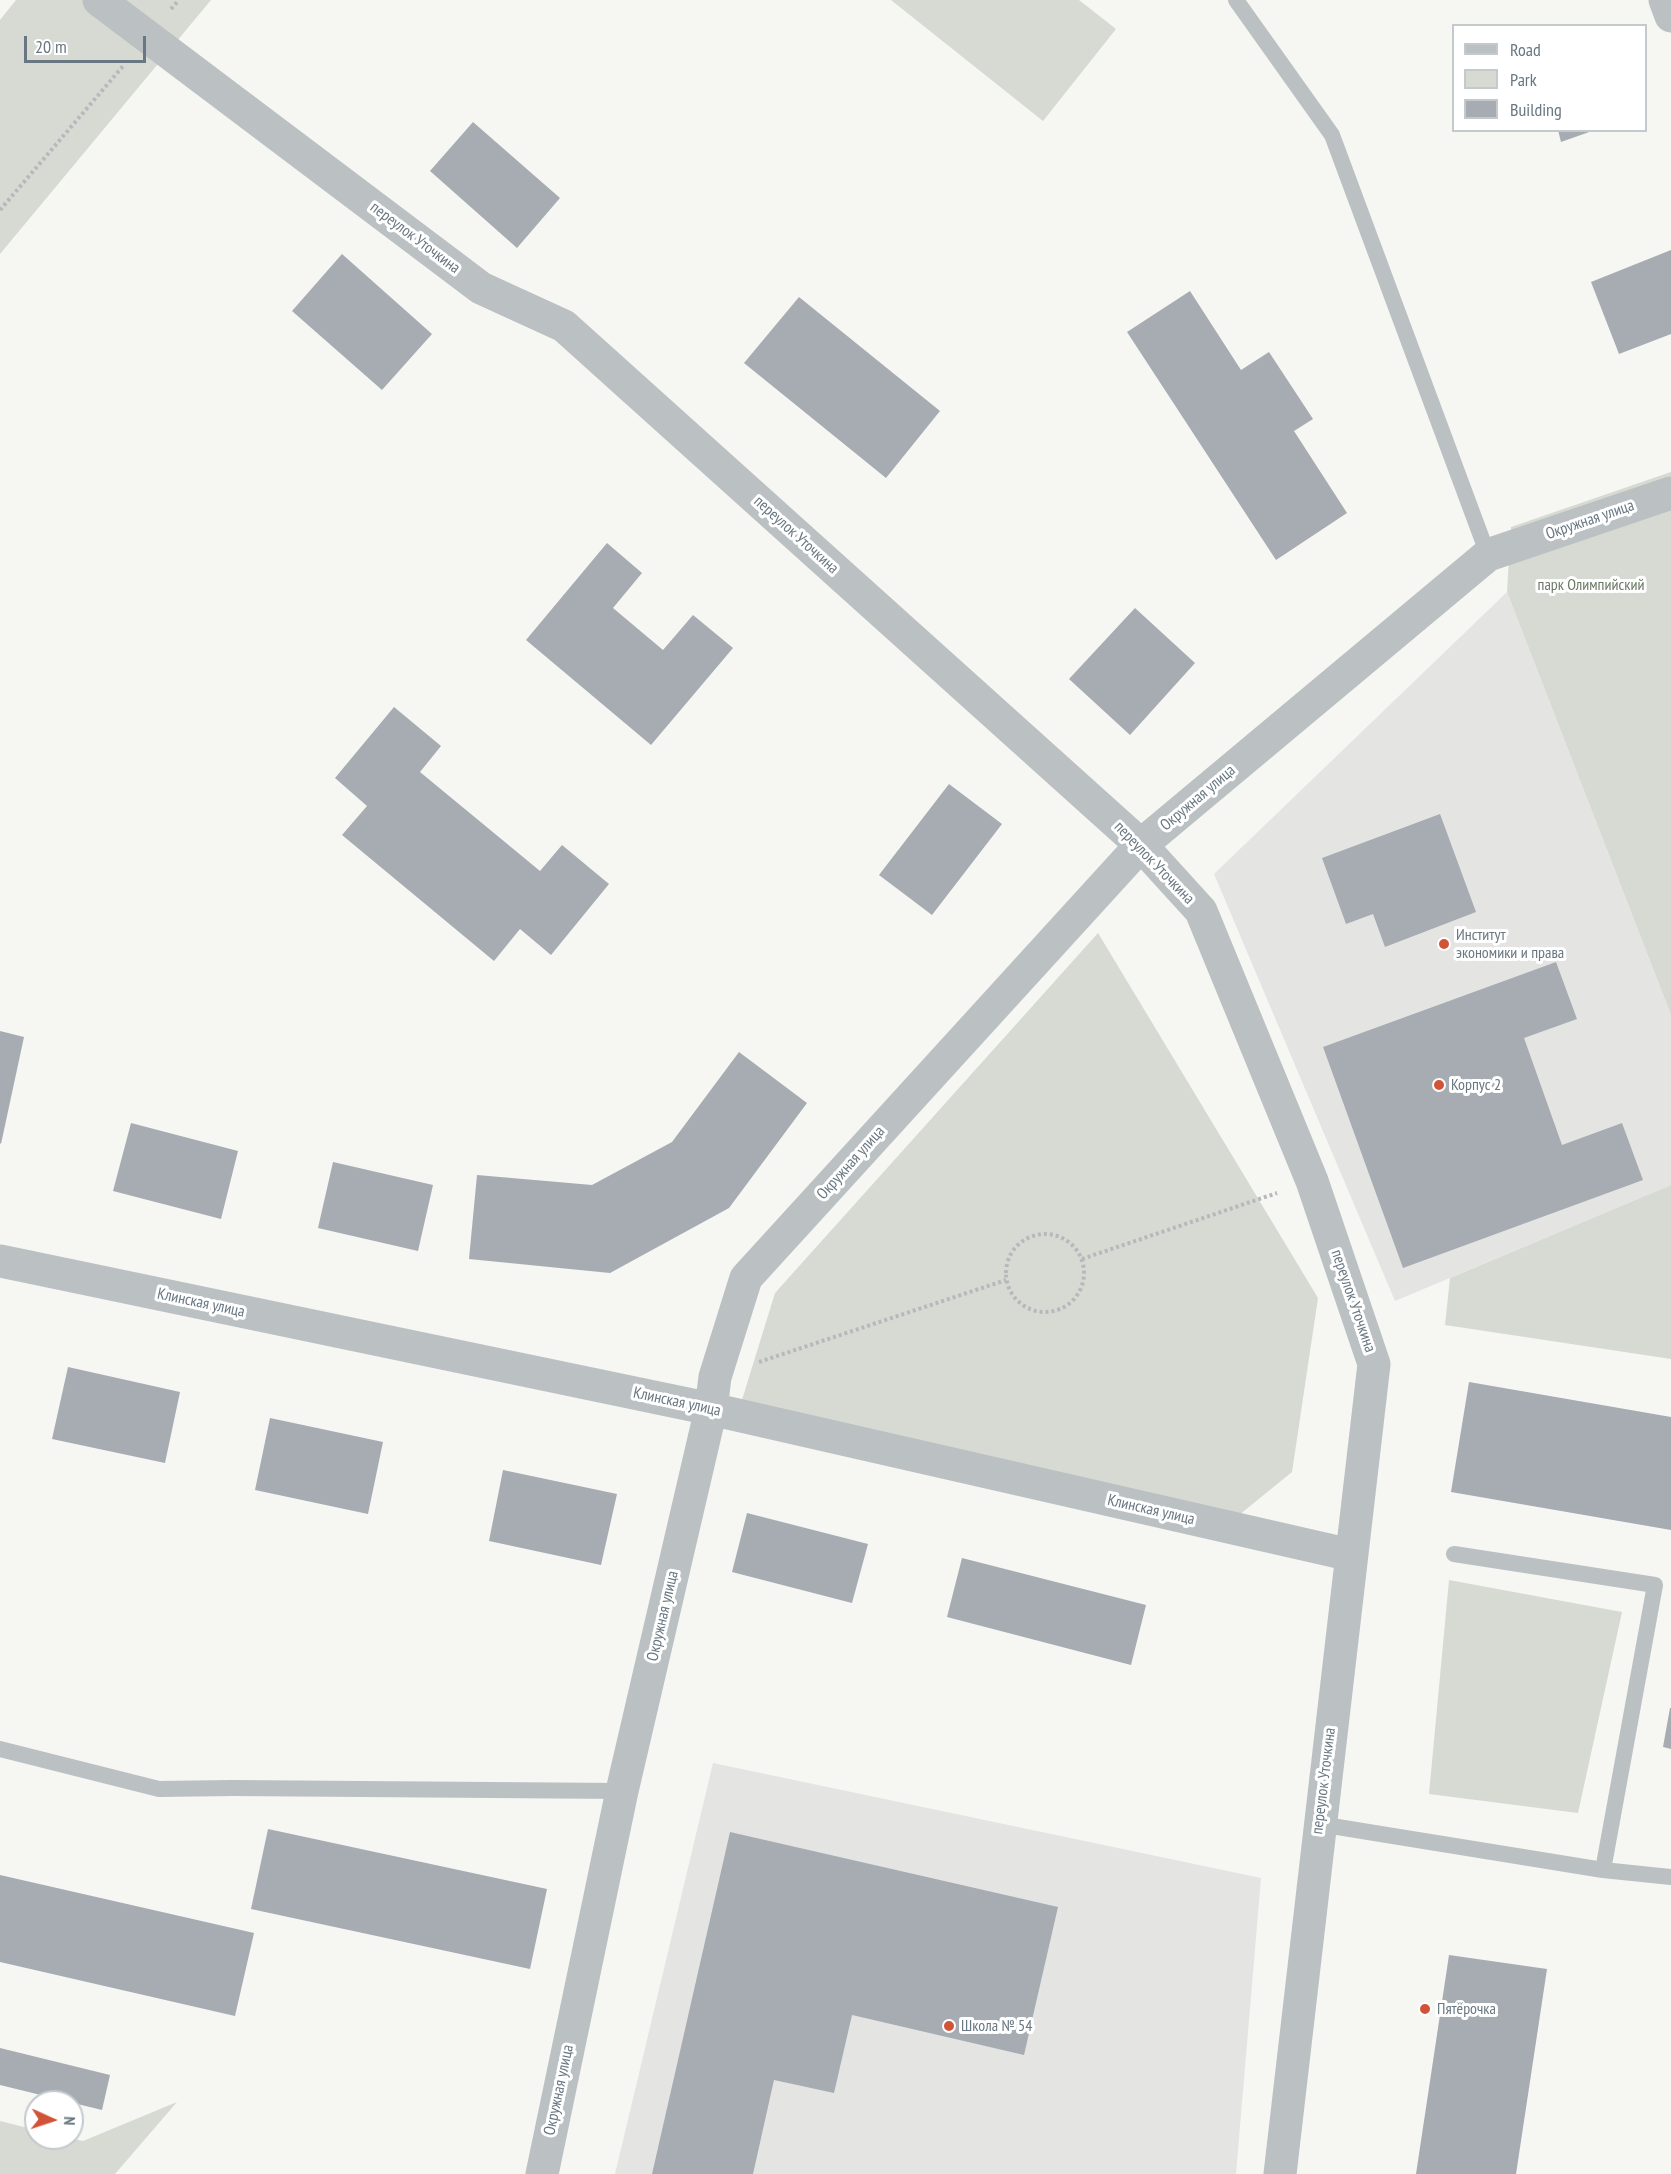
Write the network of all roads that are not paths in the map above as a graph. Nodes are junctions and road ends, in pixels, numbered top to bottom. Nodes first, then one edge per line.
1 (99, 0) edge
2 (1236, 0) edge
3 (1665, 0) edge
4 (1671, 16) edge
5 (1671, 492) edge
6 (1488, 555) junction
7 (1141, 845) junction
8 (0, 1261) edge
9 (711, 1409) junction
10 (1454, 1554) dead end
11 (1351, 1555) junction
12 (0, 1749) edge
13 (622, 1791) junction
14 (1319, 1824) junction
15 (1603, 1870) junction
16 (1671, 1876) edge
17 (542, 2174) edge
18 (1280, 2174) edge

1 - 7 street, переулок Уточкина
2 - 6 lane
3 - 4 street
5 - 6 street, Окружная улица
6 - 7 street, Окружная улица
7 - 9 street, Окружная улица
7 - 11 street, переулок Уточкина
8 - 9 street, Клинская улица
9 - 11 street, Клинская улица
9 - 13 street, Окружная улица
10 - 15 lane
11 - 14 street, переулок Уточкина
12 - 13 lane
13 - 17 street, Окружная улица
14 - 15 lane
14 - 18 street, переулок Уточкина
15 - 16 lane

